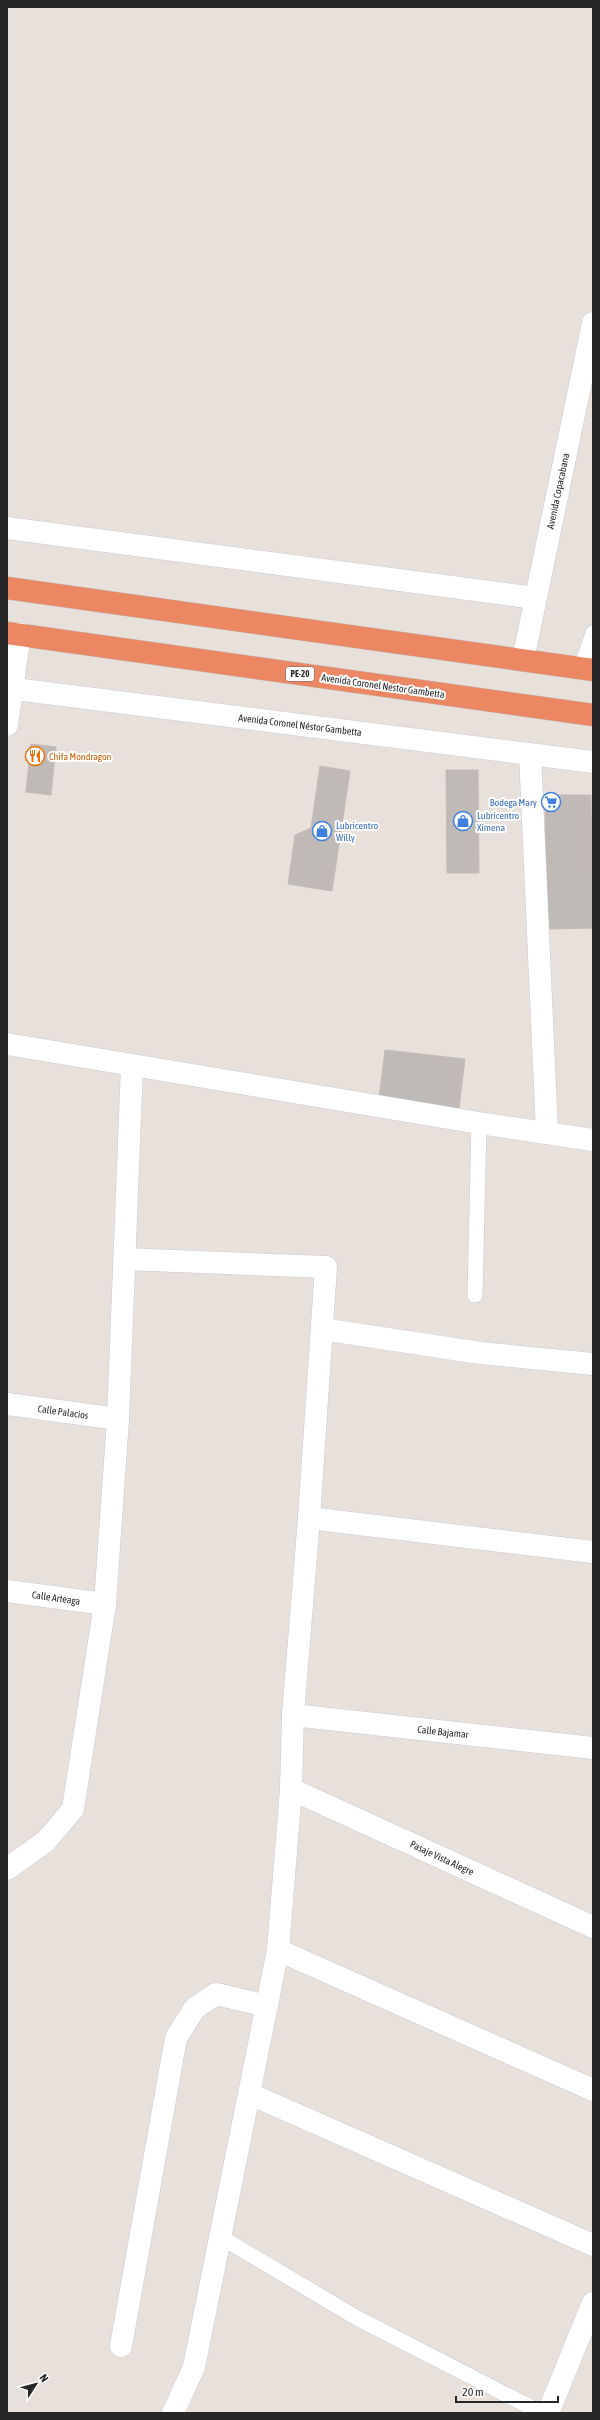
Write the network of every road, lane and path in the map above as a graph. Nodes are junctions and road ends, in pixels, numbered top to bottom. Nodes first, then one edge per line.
1 (593, 323) edge
2 (7, 528) edge
3 (7, 588) edge
4 (535, 598) junction
5 (593, 633) edge
6 (14, 634) edge
7 (523, 660) junction
8 (587, 669) edge
9 (10, 689) edge
10 (593, 715) edge
11 (7, 725) edge
12 (530, 754) junction
13 (593, 762) edge
14 (7, 1044) edge
15 (132, 1066) junction
16 (478, 1123) junction
17 (547, 1132) junction
18 (593, 1140) edge
19 (125, 1259) junction
20 (475, 1295) dead end
21 (322, 1330) junction
22 (593, 1364) edge
23 (7, 1404) edge
24 (118, 1419) junction
25 (309, 1518) junction
26 (593, 1552) edge
27 (7, 1591) edge
28 (105, 1604) junction
29 (293, 1715) junction
30 (593, 1748) edge
31 (292, 1789) junction
32 (7, 1869) edge
33 (593, 1927) edge
34 (278, 1950) junction
35 (267, 2006) junction
36 (593, 2090) edge
37 (250, 2094) junction
38 (219, 2236) junction
39 (593, 2246) edge
40 (593, 2303) edge
41 (120, 2346) dead end
42 (173, 2413) edge
43 (542, 2413) edge
44 (548, 2413) edge

1 - 4 street, Avenida Copacabana
2 - 4 street
3 - 7 highway
4 - 7 street, Avenida Copacabana
5 - 8 lane
6 - 9 street
6 - 10 highway, Avenida Coronel Nestor Gambetta / PE-20
7 - 8 highway
9 - 11 street
9 - 12 street, Avenida Coronel Néstor Gambetta
12 - 13 street, Avenida Coronel Néstor Gambetta
12 - 17 street
14 - 15 street
15 - 16 street
15 - 19 street
16 - 17 street
16 - 20 lane
17 - 18 street
19 - 21 street
19 - 24 street
21 - 22 street
21 - 25 street
23 - 24 street, Calle Palacios
24 - 28 street
25 - 26 street
25 - 29 street
27 - 28 street, Calle Arteaga
28 - 32 street
29 - 30 street, Calle Bajamar
29 - 31 street
31 - 33 street, Pasaje Vista Alegre
31 - 34 street
34 - 35 street
34 - 36 street
35 - 37 street
35 - 41 street
37 - 38 street
37 - 39 street
38 - 42 street
38 - 43 lane
40 - 44 street

